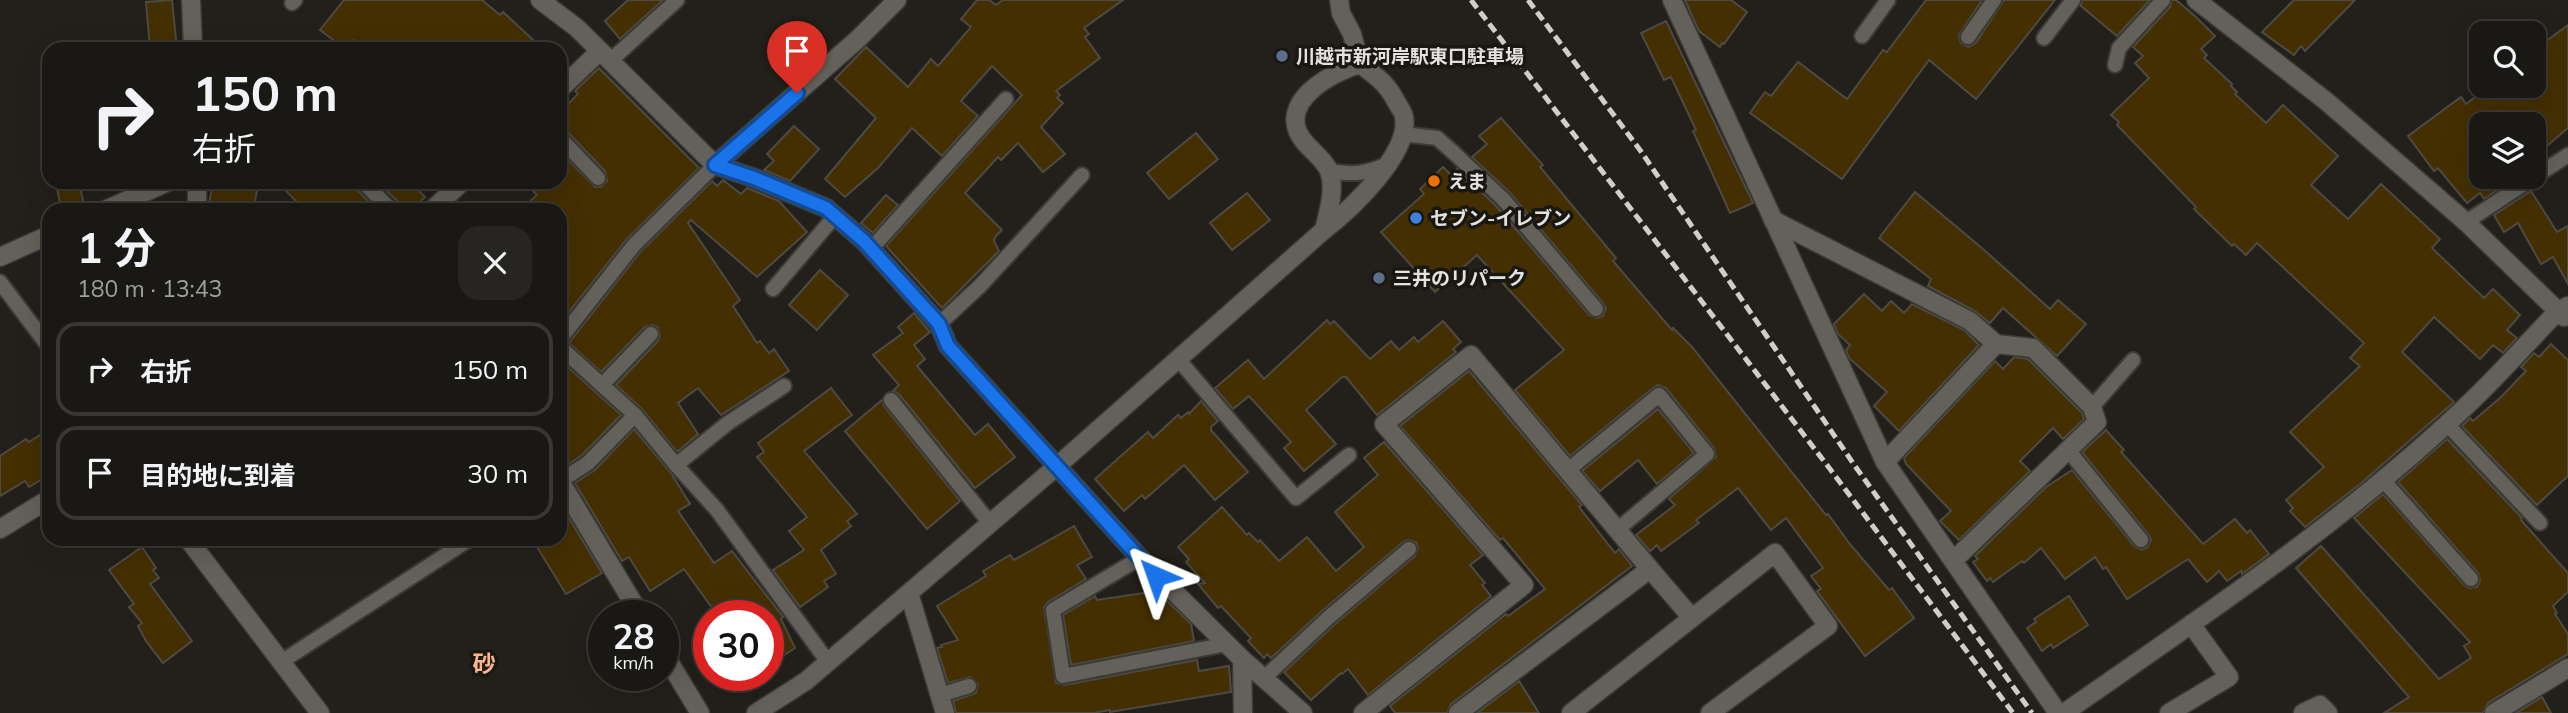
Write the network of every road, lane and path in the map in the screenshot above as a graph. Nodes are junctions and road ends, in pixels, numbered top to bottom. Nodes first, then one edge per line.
1 (191, 0) edge
2 (677, 0) edge
3 (897, 0) edge
4 (1339, 0) edge
5 (1672, 0) edge
6 (1888, 0) edge
7 (1994, 0) edge
8 (2073, 0) edge
9 (2163, 0) edge
10 (2196, 0) edge
11 (553, 3) edge
12 (1862, 36) dead end
13 (1968, 37) dead end
14 (2044, 38) dead end
15 (193, 42) edge
16 (605, 56) junction
17 (1360, 64) junction
18 (2115, 65) dead end
19 (567, 84) edge
20 (1006, 99) dead end
21 (1403, 134) junction
22 (567, 145) edge
23 (2568, 155) edge
24 (1389, 163) junction
25 (715, 165) junction
26 (1329, 170) junction
27 (1082, 175) dead end
28 (598, 178) dead end
29 (152, 189) edge
30 (370, 189) edge
31 (454, 189) edge
32 (121, 203) edge
33 (384, 203) edge
34 (440, 203) edge
35 (835, 216) junction
36 (1773, 220) junction
37 (2466, 222) junction
38 (1324, 230) junction
39 (42, 238) edge
40 (871, 249) junction
41 (0, 257) edge
42 (0, 282) edge
43 (773, 289) dead end
44 (1596, 309) dead end
45 (2564, 313) edge
46 (939, 324) junction
47 (567, 330) edge
48 (651, 334) dead end
49 (42, 338) edge
50 (1996, 344) junction
51 (567, 354) edge
52 (1178, 359) junction
53 (2133, 359) dead end
54 (602, 385) junction
55 (784, 386) dead end
56 (891, 400) dead end
57 (2092, 407) junction
58 (635, 415) junction
59 (2447, 424) junction
60 (2068, 450) junction
61 (1349, 455) dead end
62 (1885, 462) junction
63 (676, 466) junction
64 (1056, 467) junction
65 (1567, 470) junction
66 (567, 476) edge
67 (2383, 480) junction
68 (567, 493) edge
69 (42, 503) edge
70 (990, 523) junction
71 (2540, 523) dead end
72 (0, 529) edge
73 (1617, 530) junction
74 (2141, 540) dead end
75 (193, 546) edge
76 (459, 546) edge
77 (1409, 549) dead end
78 (1140, 558) junction
79 (1954, 560) junction
80 (1650, 569) junction
81 (2471, 579) dead end
82 (909, 593) junction
83 (631, 600) edge
84 (1692, 618) junction
85 (2191, 624) junction
86 (1227, 644) junction
87 (1242, 659) junction
88 (281, 662) junction
89 (828, 662) junction
90 (2568, 667) edge
91 (679, 678) edge
92 (1264, 678) junction
93 (970, 686) dead end
94 (940, 695) junction
95 (1595, 706) edge
96 (320, 713) edge
97 (700, 713) edge
98 (756, 713) edge
99 (945, 713) edge
100 (1243, 713) edge
101 (1303, 713) edge
102 (1363, 713) edge
103 (1458, 713) edge
104 (1571, 713) edge
105 (1710, 713) edge
106 (2058, 713) edge
107 (2064, 713) edge
108 (2169, 713) edge
109 (2302, 713) edge
110 (2328, 713) edge
111 (2494, 713) edge

1 - 15 street
2 - 16 lane
3 - 25 street
4 - 17 street
5 - 36 street
6 - 12 lane
7 - 13 lane
8 - 14 lane
9 - 18 lane
10 - 37 street
11 - 16 street
16 - 19 street
16 - 25 street
17 - 21 street
17 - 26 street
20 - 40 lane
21 - 24 street
21 - 44 lane
22 - 28 lane
23 - 37 lane
24 - 26 lane
24 - 38 street
25 - 35 street
25 - 47 lane
26 - 38 street
27 - 46 lane
29 - 32 street
30 - 33 lane
31 - 34 street
35 - 40 street
35 - 43 lane
36 - 50 street
36 - 62 street
37 - 45 street
38 - 52 street
39 - 41 street
40 - 46 street
42 - 49 lane
45 - 59 street
46 - 64 street
48 - 54 lane
50 - 57 street
50 - 62 street
51 - 54 lane
52 - 61 lane
52 - 64 street
53 - 57 lane
54 - 58 lane
55 - 63 lane
56 - 70 lane
57 - 60 street
58 - 63 lane
58 - 66 lane
59 - 67 street
59 - 71 lane
60 - 74 lane
60 - 79 street
62 - 79 street
63 - 89 lane
64 - 70 street
64 - 78 street
65 - 73 street
65 - 73 lane
65 - 102 street
67 - 81 lane
67 - 85 street
68 - 83 street
69 - 72 street
70 - 82 street
73 - 80 street
75 - 88 street
76 - 88 lane
77 - 92 lane
78 - 86 street
78 - 86 lane
79 - 106 street
80 - 84 street
80 - 103 street
82 - 89 street
82 - 94 street
84 - 95 street
84 - 105 street
85 - 107 street
85 - 108 street
86 - 87 street
87 - 92 street
87 - 100 street
88 - 96 street
89 - 98 street
90 - 111 street
91 - 97 street
92 - 101 street
93 - 94 lane
94 - 99 street
95 - 104 street
109 - 110 street

